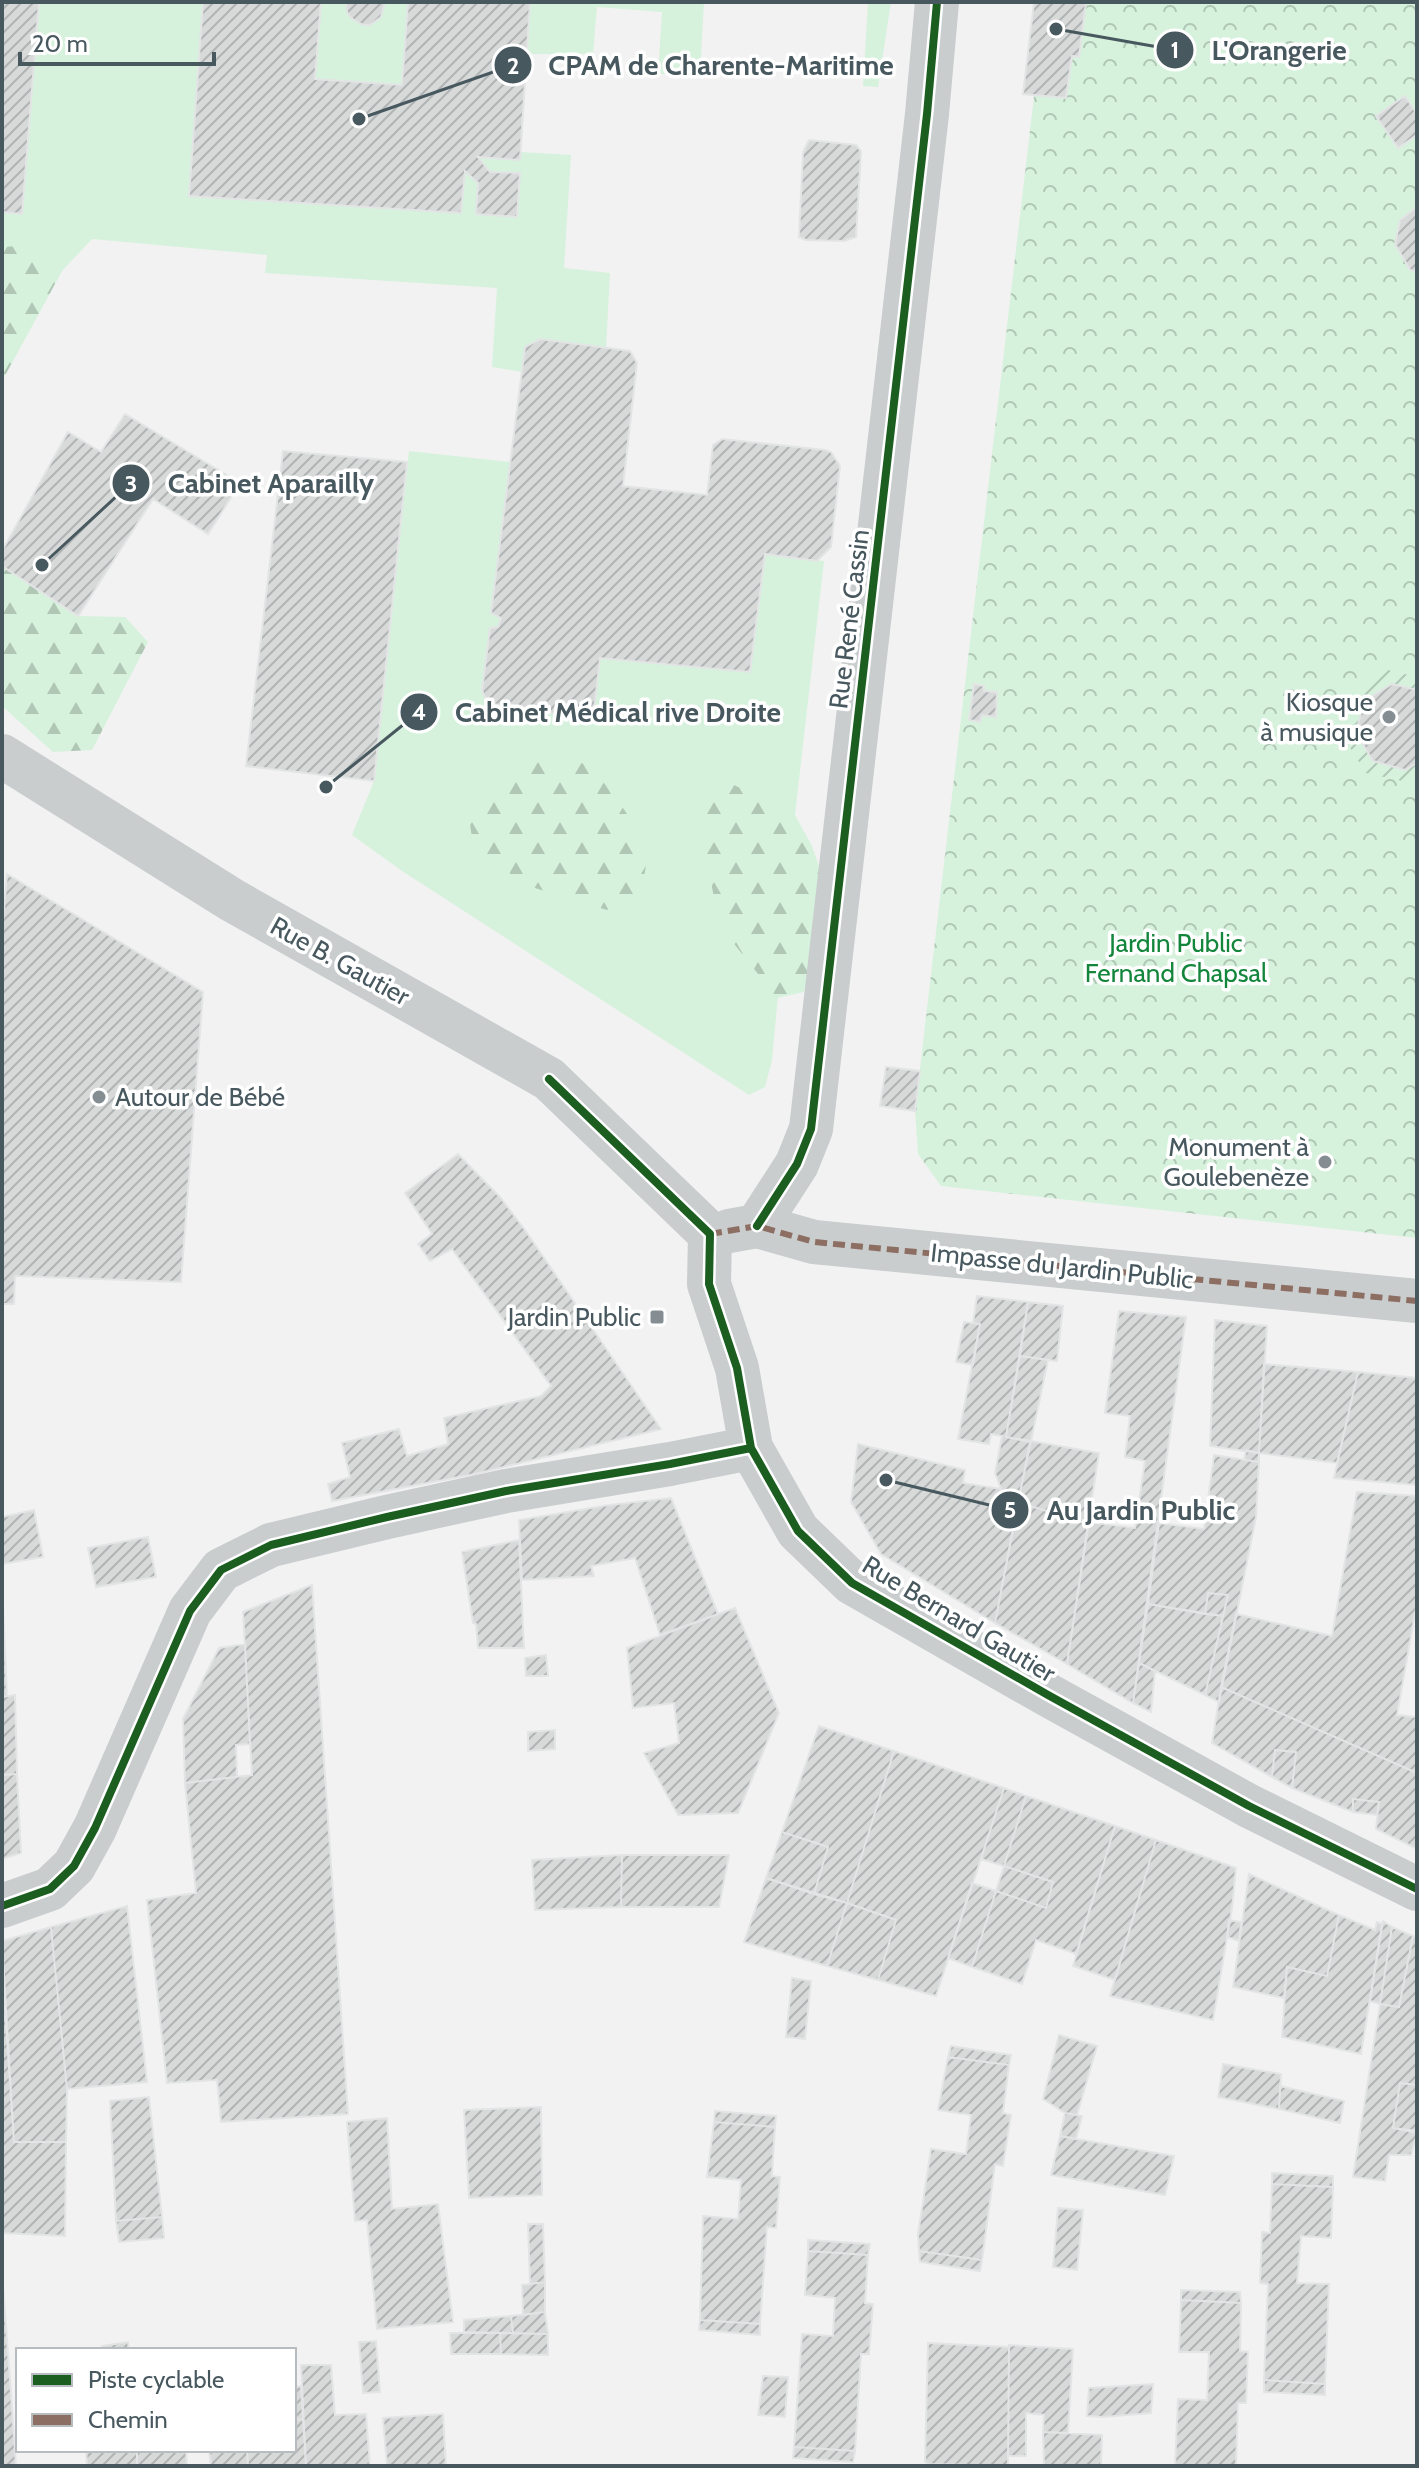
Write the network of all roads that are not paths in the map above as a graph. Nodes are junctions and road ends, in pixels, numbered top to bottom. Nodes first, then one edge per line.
1 (937, 2) edge
2 (2, 756) edge
3 (757, 1226) junction
4 (710, 1234) junction
5 (1417, 1301) edge
6 (751, 1448) junction
7 (1417, 1889) edge
8 (2, 1906) edge

1 - 3 street, Rue René Cassin
2 - 4 street, Rue B. Gautier
3 - 4 street, Impasse du Jardin Public
3 - 5 street, Impasse du Jardin Public
4 - 6 street, Rue Bernard Gautier
6 - 7 street, Rue Bernard Gautier
6 - 8 street

